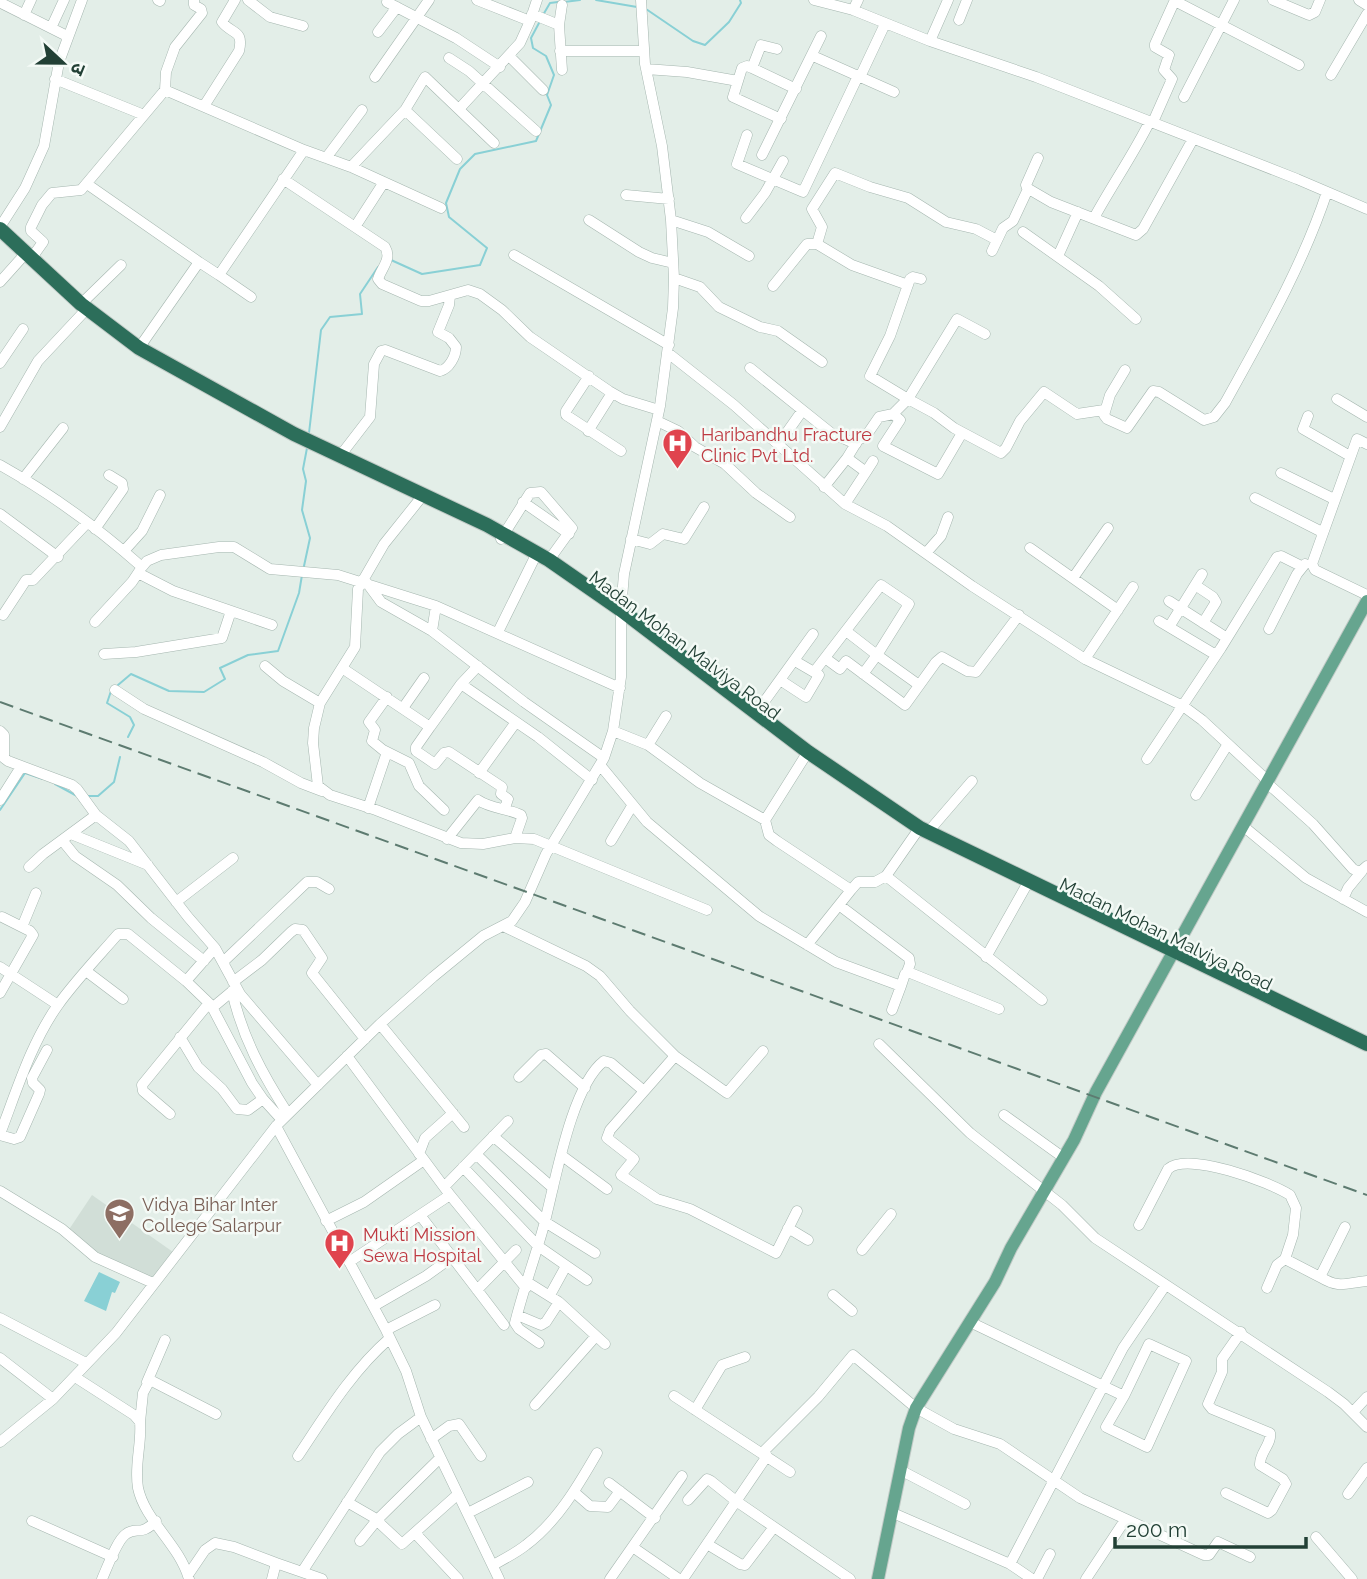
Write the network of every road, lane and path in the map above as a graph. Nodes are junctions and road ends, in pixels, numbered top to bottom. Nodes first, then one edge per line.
1 (32, 0) edge
2 (64, 0) edge
3 (82, 0) edge
4 (194, 0) edge
5 (235, 0) edge
6 (248, 0) edge
7 (429, 0) edge
8 (477, 0) edge
9 (537, 0) edge
10 (814, 0) edge
11 (948, 0) edge
12 (967, 0) edge
13 (1175, 0) edge
14 (1234, 0) edge
15 (1273, 0) edge
16 (1320, 0) edge
17 (1359, 0) edge
18 (641, 2) edge
19 (1, 3) edge
20 (562, 5) dead end
21 (856, 5) edge
22 (1367, 5) edge
23 (1367, 14) edge
24 (24, 15) junction
25 (419, 18) junction
26 (531, 18) junction
27 (959, 20) dead end
28 (885, 24) junction
29 (559, 25) junction
30 (1222, 25) junction
31 (303, 26) dead end
32 (51, 28) junction
33 (378, 33) dead end
34 (67, 36) junction
35 (821, 36) dead end
36 (930, 41) junction
37 (777, 49) dead end
38 (560, 51) junction
39 (645, 51) junction
40 (509, 56) junction
41 (813, 56) junction
42 (449, 58) dead end
43 (1299, 65) dead end
44 (500, 67) junction
45 (752, 68) junction
46 (646, 69) junction
47 (562, 70) dead end
48 (1331, 75) dead end
49 (375, 77) dead end
50 (859, 77) junction
51 (55, 79) junction
52 (738, 81) junction
53 (483, 83) junction
54 (796, 89) junction
55 (165, 90) junction
56 (543, 90) dead end
57 (894, 92) dead end
58 (1184, 97) dead end
59 (204, 106) junction
60 (459, 109) junction
61 (362, 110) dead end
62 (405, 110) junction
63 (144, 115) junction
64 (781, 119) junction
65 (1152, 122) junction
66 (536, 131) dead end
67 (747, 135) dead end
68 (1193, 139) junction
69 (494, 143) dead end
70 (303, 150) junction
71 (762, 155) dead end
72 (326, 158) junction
73 (1038, 158) dead end
74 (457, 159) dead end
75 (783, 161) dead end
76 (351, 167) junction
77 (284, 179) junction
78 (773, 180) junction
79 (384, 182) junction
80 (87, 184) junction
81 (1028, 189) junction
82 (1327, 192) junction
83 (626, 195) dead end
84 (669, 199) junction
85 (441, 208) dead end
86 (1367, 209) edge
87 (1078, 212) junction
88 (746, 218) dead end
89 (1094, 218) junction
90 (589, 220) dead end
91 (671, 220) junction
92 (355, 227) junction
93 (0, 228) edge
94 (1023, 232) dead end
95 (0, 238) edge
96 (997, 240) junction
97 (817, 244) junction
98 (992, 251) dead end
99 (514, 255) dead end
100 (749, 256) dead end
101 (1058, 256) junction
102 (26, 257) junction
103 (199, 262) junction
104 (673, 263) junction
105 (121, 265) dead end
106 (219, 275) junction
107 (674, 278) junction
108 (920, 279) dead end
109 (0, 282) edge
110 (908, 285) junction
111 (773, 286) dead end
112 (450, 296) junction
113 (251, 297) dead end
114 (81, 309) junction
115 (1136, 319) dead end
116 (23, 329) dead end
117 (985, 334) dead end
118 (139, 348) junction
119 (668, 349) junction
120 (822, 362) dead end
121 (0, 363) edge
122 (750, 368) dead end
123 (1125, 370) dead end
124 (589, 376) junction
125 (612, 393) junction
126 (908, 399) junction
127 (1337, 399) dead end
128 (1104, 410) junction
129 (802, 411) junction
130 (893, 414) junction
131 (1308, 415) dead end
132 (658, 416) junction
133 (1367, 417) edge
134 (0, 427) edge
135 (63, 428) dead end
136 (588, 431) junction
137 (962, 433) junction
138 (294, 436) junction
139 (856, 444) junction
140 (1367, 444) edge
141 (778, 445) junction
142 (314, 446) junction
143 (621, 451) dead end
144 (340, 456) junction
145 (1350, 456) junction
146 (847, 458) junction
147 (873, 461) dead end
148 (0, 465) edge
149 (866, 472) junction
150 (1281, 473) dead end
151 (110, 475) dead end
152 (23, 479) junction
153 (824, 486) junction
154 (160, 495) dead end
155 (1255, 498) dead end
156 (420, 499) junction
157 (1334, 499) junction
158 (523, 502) junction
159 (845, 504) junction
160 (704, 507) dead end
161 (0, 514) edge
162 (790, 517) dead end
163 (948, 517) dead end
164 (91, 526) junction
165 (1108, 528) dead end
166 (1322, 532) junction
167 (569, 534) junction
168 (502, 537) junction
169 (631, 539) junction
170 (1030, 548) dead end
171 (124, 551) junction
172 (926, 553) junction
173 (58, 557) junction
174 (541, 560) junction
175 (1307, 566) junction
176 (140, 570) junction
177 (1202, 574) dead end
178 (1073, 578) junction
179 (364, 582) junction
180 (1195, 585) junction
181 (1133, 587) dead end
182 (1367, 595) edge
183 (1169, 601) dead end
184 (1367, 601) edge
185 (436, 606) junction
186 (1181, 609) junction
187 (1118, 610) junction
188 (231, 611) junction
189 (621, 614) junction
190 (3, 615) dead end
191 (1018, 615) junction
192 (1159, 621) dead end
193 (95, 622) dead end
194 (1203, 623) junction
195 (272, 625) dead end
196 (1169, 627) junction
197 (1269, 629) dead end
198 (432, 631) junction
199 (846, 631) junction
200 (498, 632) junction
201 (813, 634) dead end
202 (1227, 638) junction
203 (104, 654) dead end
204 (877, 655) junction
205 (1216, 655) junction
206 (825, 658) junction
207 (1086, 659) junction
208 (794, 661) junction
209 (265, 666) dead end
210 (478, 666) junction
211 (342, 668) junction
212 (814, 672) junction
213 (863, 674) junction
214 (424, 678) dead end
215 (780, 680) junction
216 (461, 684) junction
217 (919, 685) junction
218 (620, 688) junction
219 (115, 690) dead end
220 (387, 698) junction
221 (320, 703) junction
222 (1183, 706) junction
223 (403, 708) junction
224 (757, 713) junction
225 (666, 716) dead end
226 (516, 722) junction
227 (430, 727) junction
228 (0, 731) edge
229 (613, 731) junction
230 (1228, 744) junction
231 (648, 745) junction
232 (387, 752) junction
233 (2, 757) edge
234 (804, 758) junction
235 (1147, 759) dead end
236 (602, 761) junction
237 (21, 766) junction
238 (479, 773) junction
239 (592, 780) junction
240 (972, 781) dead end
241 (1268, 782) junction
242 (323, 791) junction
243 (1196, 795) dead end
244 (0, 800) edge
245 (632, 806) junction
246 (368, 808) junction
247 (505, 808) junction
248 (444, 810) dead end
249 (96, 815) junction
250 (765, 820) junction
251 (1243, 825) junction
252 (922, 832) junction
253 (66, 837) junction
254 (515, 838) junction
255 (447, 839) junction
256 (611, 841) dead end
257 (552, 845) junction
258 (233, 858) dead end
259 (149, 866) junction
260 (29, 867) dead end
261 (1365, 868) edge
262 (886, 876) junction
263 (1026, 886) junction
264 (329, 888) dead end
265 (851, 890) junction
266 (36, 892) dead end
267 (1343, 899) junction
268 (176, 902) junction
269 (839, 905) junction
270 (707, 910) dead end
271 (1367, 912) edge
272 (2, 917) dead end
273 (503, 926) junction
274 (22, 927) junction
275 (807, 945) junction
276 (215, 948) junction
277 (1172, 955) junction
278 (986, 957) junction
279 (204, 961) junction
280 (223, 962) junction
281 (0, 967) edge
282 (86, 971) junction
283 (906, 972) junction
284 (11, 974) junction
285 (186, 981) junction
286 (901, 986) junction
287 (234, 987) junction
288 (0, 993) edge
289 (123, 999) dead end
290 (1042, 1000) dead end
291 (58, 1004) junction
292 (211, 1006) junction
293 (999, 1009) dead end
294 (892, 1010) dead end
295 (380, 1024) junction
296 (180, 1037) junction
297 (365, 1039) junction
298 (880, 1044) dead end
299 (1367, 1044) edge
300 (47, 1050) dead end
301 (763, 1051) dead end
302 (1367, 1054) edge
303 (347, 1056) junction
304 (675, 1056) junction
305 (519, 1077) dead end
306 (318, 1084) junction
307 (585, 1088) junction
308 (644, 1091) junction
309 (263, 1099) junction
310 (170, 1114) dead end
311 (453, 1114) junction
312 (1004, 1115) dead end
313 (282, 1120) junction
314 (508, 1121) dead end
315 (464, 1127) dead end
316 (0, 1134) edge
317 (493, 1136) junction
318 (476, 1154) junction
319 (561, 1155) junction
320 (421, 1157) junction
321 (1064, 1158) junction
322 (463, 1167) junction
323 (553, 1188) junction
324 (607, 1189) dead end
325 (0, 1191) edge
326 (447, 1191) junction
327 (1045, 1192) junction
328 (797, 1210) dead end
329 (891, 1214) dead end
330 (420, 1215) junction
331 (326, 1221) junction
332 (545, 1222) junction
333 (1139, 1225) dead end
334 (1345, 1227) dead end
335 (788, 1228) junction
336 (808, 1241) dead end
337 (538, 1246) junction
338 (516, 1250) dead end
339 (862, 1250) dead end
340 (595, 1253) dead end
341 (451, 1258) junction
342 (1285, 1259) junction
343 (349, 1262) junction
344 (505, 1262) junction
345 (566, 1266) junction
346 (1320, 1276) junction
347 (587, 1280) dead end
348 (1367, 1281) edge
349 (153, 1283) junction
350 (527, 1285) junction
351 (1165, 1286) junction
352 (1267, 1287) dead end
353 (477, 1290) junction
354 (550, 1295) junction
355 (833, 1295) dead end
356 (559, 1303) junction
357 (374, 1306) junction
358 (435, 1306) dead end
359 (852, 1311) dead end
360 (517, 1315) junction
361 (0, 1318) edge
362 (970, 1322) junction
363 (504, 1325) dead end
364 (1241, 1332) junction
365 (388, 1334) junction
366 (596, 1336) junction
367 (165, 1340) dead end
368 (538, 1343) dead end
369 (605, 1344) dead end
370 (745, 1357) dead end
371 (0, 1358) edge
372 (86, 1363) junction
373 (75, 1377) junction
374 (147, 1382) junction
375 (1104, 1385) junction
376 (674, 1396) dead end
377 (1124, 1396) junction
378 (1367, 1396) edge
379 (53, 1399) junction
380 (534, 1405) dead end
381 (916, 1408) junction
382 (695, 1410) junction
383 (1353, 1412) junction
384 (216, 1414) dead end
385 (421, 1417) junction
386 (140, 1422) junction
387 (1367, 1427) edge
388 (431, 1439) junction
389 (0, 1441) edge
390 (597, 1453) dead end
391 (764, 1454) junction
392 (298, 1456) dead end
393 (481, 1456) dead end
394 (440, 1458) junction
395 (1367, 1468) edge
396 (902, 1471) junction
397 (790, 1472) dead end
398 (682, 1476) dead end
399 (1054, 1480) junction
400 (528, 1482) dead end
401 (609, 1483) dead end
402 (620, 1491) junction
403 (575, 1492) junction
404 (1226, 1493) dead end
405 (1348, 1494) dead end
406 (457, 1495) junction
407 (688, 1500) dead end
408 (736, 1501) junction
409 (347, 1502) junction
410 (965, 1504) dead end
411 (468, 1513) junction
412 (893, 1513) junction
413 (655, 1518) junction
414 (377, 1520) junction
415 (1125, 1520) junction
416 (32, 1521) dead end
417 (156, 1521) junction
418 (774, 1527) junction
419 (415, 1534) junction
420 (1315, 1537) dead end
421 (359, 1541) dead end
422 (707, 1544) junction
423 (634, 1548) junction
424 (1050, 1555) dead end
425 (113, 1557) junction
426 (1250, 1557) dead end
427 (276, 1563) junction
428 (1010, 1564) junction
429 (493, 1565) junction
430 (302, 1572) junction
431 (188, 1577) edge
432 (102, 1579) edge
433 (272, 1579) edge
434 (322, 1579) edge
435 (458, 1579) edge
436 (499, 1579) edge
437 (610, 1579) edge
438 (681, 1579) edge
439 (850, 1579) edge
440 (878, 1579) edge
441 (1035, 1579) edge
442 (1086, 1579) edge
443 (1352, 1579) edge

1 - 24 street
2 - 32 street
3 - 34 street
4 - 55 street
5 - 59 street
6 - 31 street
7 - 25 street
8 - 26 street
9 - 26 street
10 - 21 street
11 - 36 street
12 - 27 street
13 - 30 street
13 - 65 street
14 - 30 street
15 - 16 street
17 - 22 street
18 - 39 street
19 - 24 street
20 - 29 street
21 - 28 street
23 - 48 street
24 - 32 street
25 - 33 street
25 - 44 street
25 - 49 street
26 - 29 street
26 - 40 street
28 - 36 street
28 - 50 street
29 - 38 street
30 - 43 street
30 - 58 street
32 - 34 street
34 - 51 street
35 - 41 street
36 - 65 street
37 - 45 street
38 - 39 street
38 - 47 street
39 - 46 street
40 - 44 street
40 - 56 street
41 - 50 street
41 - 54 street
42 - 53 street
44 - 53 street
45 - 52 street
45 - 54 street
46 - 52 street
46 - 84 street
50 - 57 street
50 - 78 street
51 - 63 street
51 - 93 street
52 - 64 street
53 - 60 street
53 - 66 street
54 - 64 street
55 - 59 street
55 - 63 street
59 - 70 street
60 - 62 street
60 - 69 street
61 - 72 street
62 - 74 street
62 - 76 street
63 - 80 street
64 - 71 street
65 - 68 street
65 - 89 street
67 - 78 street
68 - 82 street
68 - 89 street
70 - 72 street
70 - 77 street
72 - 76 street
73 - 81 street
75 - 78 street
76 - 79 street
77 - 92 street
77 - 106 street
78 - 88 street
79 - 85 street
79 - 92 street
80 - 102 street
80 - 103 street
81 - 87 street
81 - 96 street
82 - 86 street
82 - 128 street
83 - 84 street
84 - 91 street
87 - 89 street
87 - 101 street
90 - 104 street
91 - 100 street
91 - 104 street
92 - 112 street
93 - 102 highway, Madan Mohan Malviya Road
94 - 101 street
95 - 102 highway, Madan Mohan Malviya Road
96 - 97 street
96 - 98 street
97 - 110 street
97 - 111 street
99 - 119 street
101 - 115 street
102 - 109 street
102 - 114 highway, Madan Mohan Malviya Road
103 - 106 street
103 - 118 street
104 - 107 street
105 - 114 street
106 - 113 street
107 - 119 street
107 - 120 street
108 - 110 street
110 - 126 street
112 - 124 street
112 - 144 street
114 - 118 highway, Madan Mohan Malviya Road
114 - 134 street
114 - 138 highway, Madan Mohan Malviya Road
116 - 121 street
117 - 126 street
118 - 138 highway, Madan Mohan Malviya Road
119 - 132 street
119 - 141 street
122 - 129 street
123 - 128 street
124 - 125 street
124 - 136 street
125 - 132 street
125 - 136 street
126 - 130 street
126 - 137 street
127 - 133 street
128 - 137 street
129 - 139 street
129 - 141 street
130 - 137 street
130 - 139 street
131 - 145 street
132 - 162 street
132 - 169 street
135 - 152 street
136 - 143 street
138 - 142 highway, Madan Mohan Malviya Road
139 - 146 street
140 - 145 street
141 - 153 street
142 - 144 highway, Madan Mohan Malviya Road
142 - 156 highway, Madan Mohan Malviya Road
144 - 168 highway, Madan Mohan Malviya Road
145 - 157 street
146 - 149 street
146 - 153 street
147 - 149 street
148 - 152 street
149 - 159 street
150 - 157 street
151 - 164 street
152 - 164 street
153 - 159 street
154 - 171 street
155 - 166 street
156 - 168 highway, Madan Mohan Malviya Road
156 - 179 street
157 - 166 street
158 - 167 street
158 - 167 street
158 - 168 street
159 - 172 street
160 - 169 street
161 - 173 street
163 - 172 street
164 - 171 street
164 - 173 street
165 - 178 street
166 - 175 street
167 - 174 street
168 - 174 highway, Madan Mohan Malviya Road
169 - 189 street
170 - 178 street
171 - 176 street
172 - 191 street
173 - 190 street
174 - 189 highway, Madan Mohan Malviya Road
174 - 200 street
175 - 182 street
175 - 197 street
175 - 202 street
176 - 179 street
176 - 188 street
176 - 193 street
177 - 180 street
178 - 187 street
179 - 185 street
179 - 198 street
179 - 211 street
180 - 186 street
180 - 194 street
181 - 187 street
183 - 186 street
184 - 241 main road
185 - 198 street
185 - 200 street
186 - 194 street
186 - 196 street
187 - 207 street
188 - 195 street
188 - 203 street
189 - 218 street
189 - 224 highway
189 - 234 highway, Madan Mohan Malviya Road
191 - 207 street
191 - 217 street
192 - 196 street
194 - 202 street
196 - 205 street
198 - 210 street
199 - 204 street
199 - 204 street
199 - 206 street
200 - 218 street
201 - 208 street
202 - 205 street
204 - 213 street
204 - 217 street
205 - 222 street
206 - 212 street
206 - 213 street
207 - 222 street
208 - 212 street
208 - 215 street
209 - 221 street
210 - 216 street
210 - 236 street
211 - 220 street
211 - 221 street
212 - 215 street
213 - 217 street
214 - 223 street
215 - 224 street
216 - 226 street
216 - 227 street
218 - 229 street
219 - 242 street
220 - 223 street
220 - 232 street
221 - 242 street
222 - 230 street
222 - 235 street
223 - 227 street
224 - 252 highway
225 - 231 street
226 - 238 street
226 - 239 street
227 - 238 street
228 - 233 street
229 - 231 street
229 - 236 street
230 - 241 street
230 - 243 street
231 - 250 street
232 - 246 street
232 - 248 street
233 - 237 street
234 - 250 street
234 - 252 highway, Madan Mohan Malviya Road
236 - 239 street
236 - 245 street
237 - 244 street
237 - 249 street
238 - 247 street
239 - 257 street
240 - 252 street
241 - 251 main road
241 - 261 street
242 - 246 street
245 - 256 street
245 - 275 street
246 - 255 street
247 - 254 street
247 - 255 street
249 - 253 street
249 - 259 street
250 - 265 street
251 - 267 street
251 - 277 main road
252 - 262 street
252 - 263 highway, Madan Mohan Malviya Road
252 - 277 highway
253 - 259 street
253 - 260 street
253 - 279 street
254 - 255 street
254 - 257 street
257 - 270 street
257 - 273 street
258 - 268 street
259 - 268 street
261 - 267 street
262 - 265 street
262 - 278 street
263 - 277 highway, Madan Mohan Malviya Road
263 - 278 street
264 - 280 street
265 - 269 street
266 - 274 street
267 - 271 street
268 - 276 street
269 - 275 street
269 - 283 street
272 - 274 street
273 - 295 street
273 - 304 street
274 - 284 street
275 - 286 street
276 - 279 street
276 - 280 street
277 - 299 highway
277 - 302 highway, Madan Mohan Malviya Road
277 - 321 main road
278 - 290 street
279 - 285 street
280 - 287 street
281 - 284 street
282 - 285 street
282 - 289 street
282 - 291 street
283 - 286 street
283 - 293 street
284 - 288 street
284 - 291 street
285 - 292 street
286 - 294 street
287 - 292 street
287 - 297 street
287 - 306 street
287 - 313 street
291 - 316 street
292 - 296 street
292 - 309 street
295 - 297 street
295 - 311 street
296 - 309 street
296 - 310 street
297 - 303 street
298 - 327 street
300 - 316 street
301 - 304 street
303 - 306 street
303 - 320 street
304 - 308 street
305 - 307 street
306 - 313 street
307 - 308 street
307 - 319 street
308 - 335 street
309 - 313 street
311 - 315 street
311 - 320 street
312 - 321 street
313 - 331 street
313 - 349 street
314 - 317 street
317 - 318 street
317 - 323 street
318 - 322 street
318 - 332 street
319 - 323 street
319 - 324 street
320 - 326 street
320 - 331 street
321 - 327 main road
322 - 326 street
322 - 337 street
323 - 332 street
325 - 349 street
326 - 330 street
326 - 344 street
327 - 351 street
327 - 362 main road
328 - 335 street
329 - 339 street
330 - 341 street
330 - 343 street
331 - 343 street
332 - 337 street
332 - 340 street
333 - 342 street
334 - 346 street
335 - 336 street
337 - 345 street
337 - 350 street
338 - 344 street
341 - 353 street
341 - 357 street
342 - 346 street
342 - 352 street
343 - 357 street
344 - 350 street
344 - 353 street
345 - 347 street
345 - 354 street
346 - 348 street
349 - 372 street
350 - 354 street
350 - 360 street
351 - 364 street
351 - 375 street
353 - 363 street
354 - 356 street
355 - 359 street
356 - 360 street
356 - 366 street
357 - 365 street
358 - 365 street
360 - 368 street
361 - 372 street
362 - 375 street
362 - 381 main road
364 - 383 street
364 - 404 street
365 - 385 street
365 - 392 street
366 - 369 street
366 - 380 street
367 - 374 street
370 - 382 street
371 - 379 street
372 - 373 street
373 - 379 street
373 - 386 street
374 - 384 street
374 - 386 street
375 - 377 street
375 - 399 street
376 - 382 street
377 - 377 street
378 - 383 street
379 - 389 street
381 - 391 street
381 - 396 main road
381 - 399 street
382 - 391 street
383 - 387 street
385 - 388 street
385 - 409 street
386 - 417 street
388 - 393 street
388 - 394 street
390 - 403 street
391 - 397 street
391 - 408 street
394 - 406 street
394 - 414 street
395 - 405 street
396 - 410 street
396 - 412 main road
398 - 413 street
399 - 415 street
399 - 428 street
400 - 411 street
401 - 402 street
402 - 403 street
402 - 413 street
403 - 429 street
406 - 411 street
406 - 419 street
407 - 408 street
408 - 418 street
408 - 422 street
409 - 414 street
409 - 430 street
411 - 429 street
412 - 428 street
412 - 440 main road
413 - 423 street
414 - 419 street
414 - 421 street
415 - 426 street
415 - 442 street
416 - 425 street
417 - 425 street
417 - 431 street
418 - 422 street
418 - 439 street
419 - 435 street
420 - 443 street
422 - 438 street
423 - 437 street
423 - 438 street
424 - 441 street
425 - 432 street
427 - 430 street
427 - 431 street
427 - 433 street
428 - 441 street
429 - 436 street
430 - 434 street

